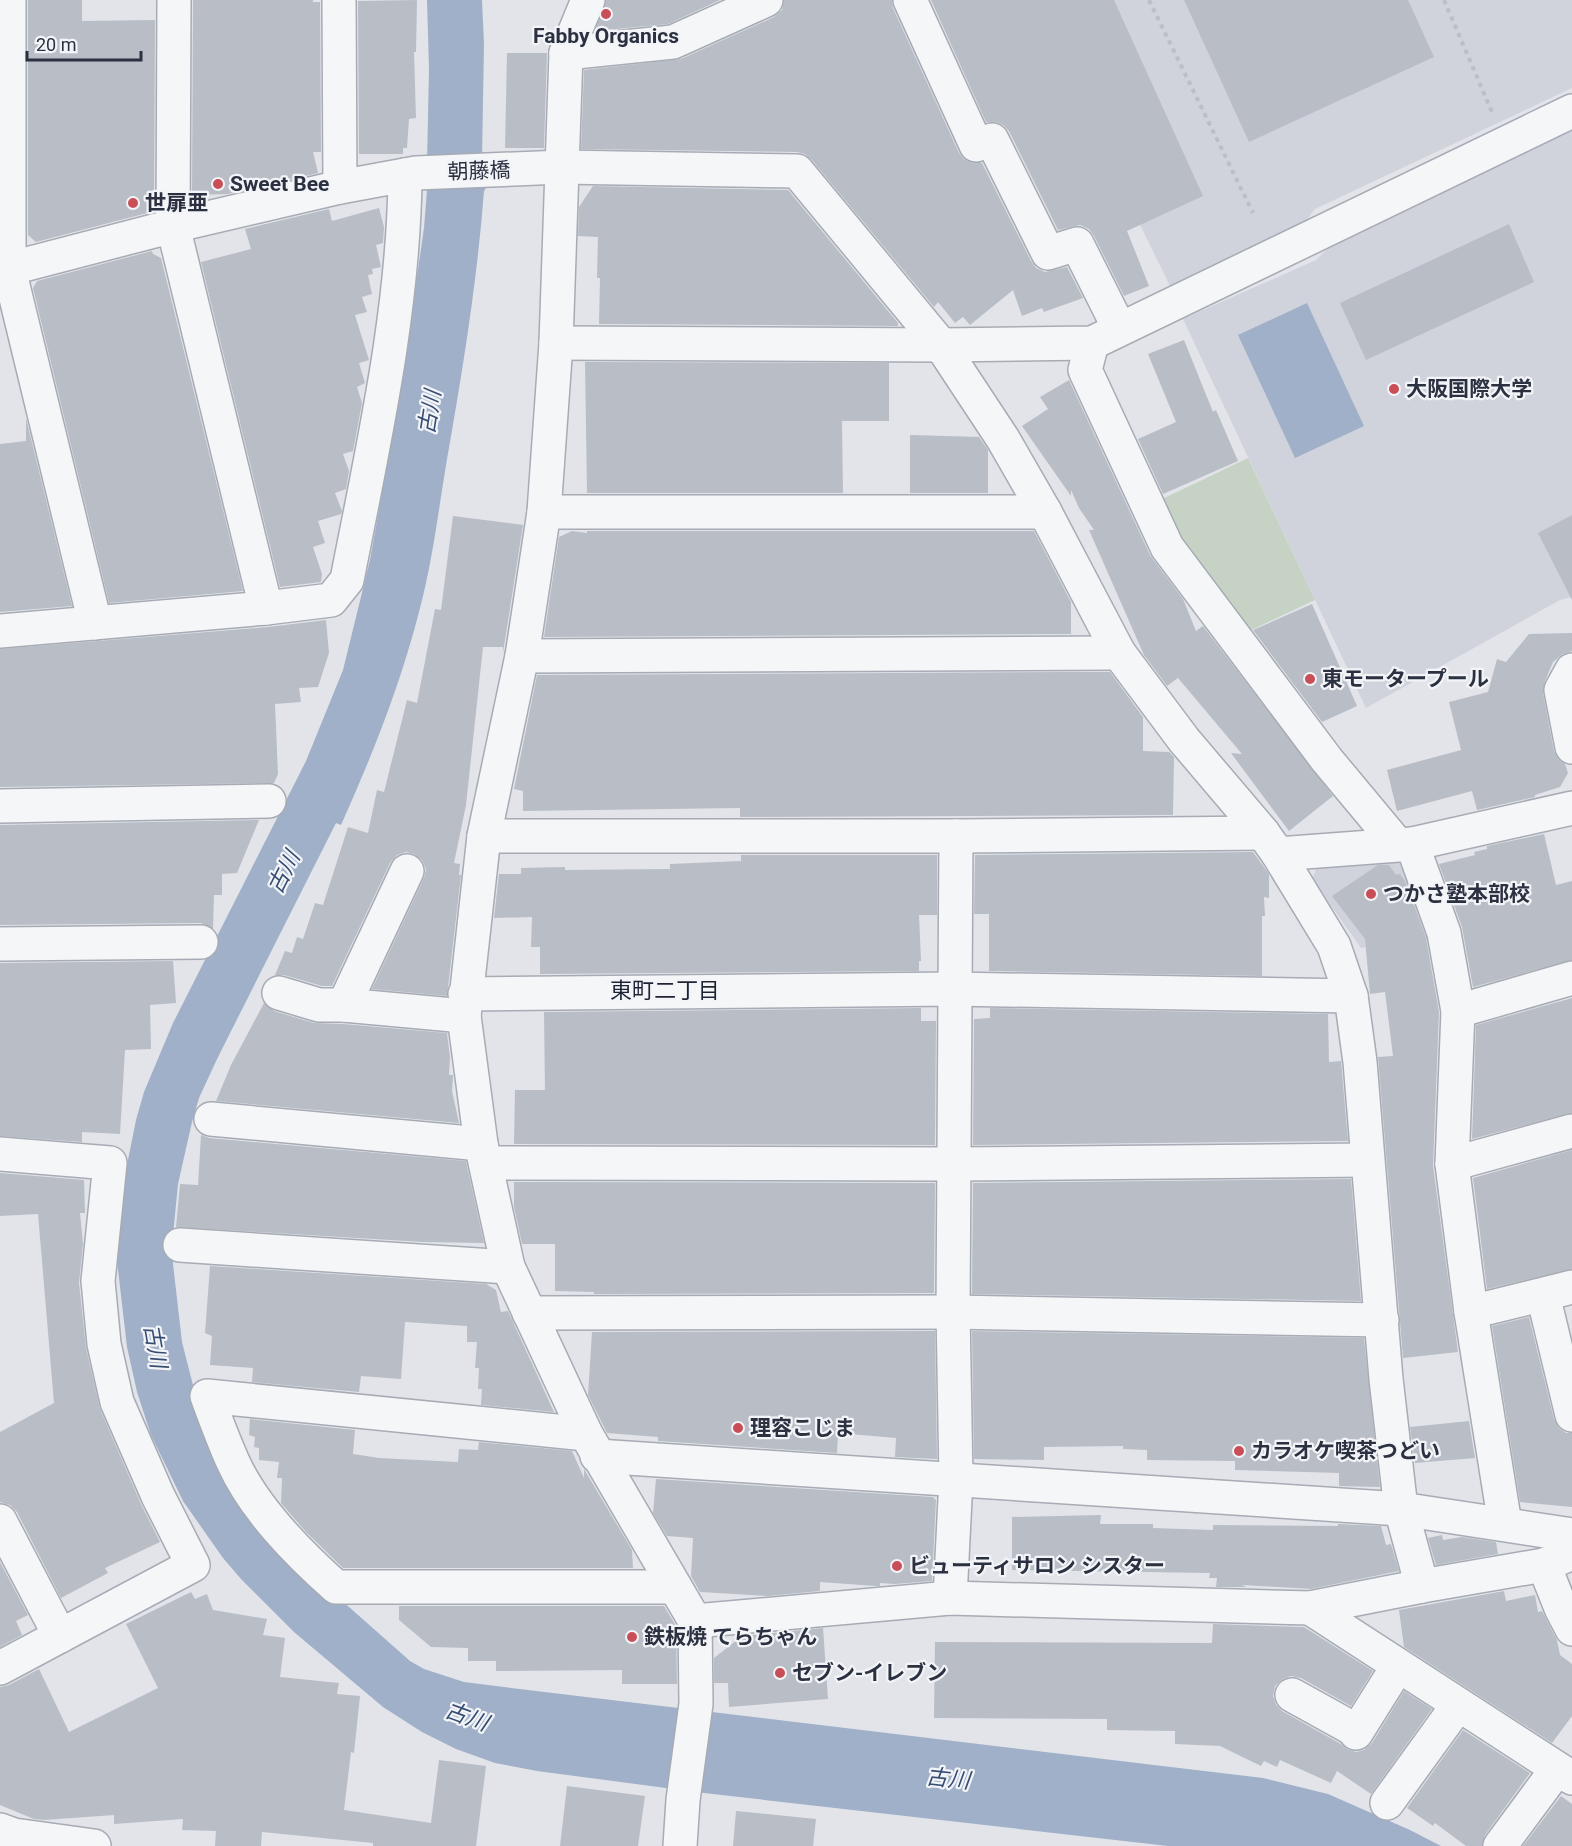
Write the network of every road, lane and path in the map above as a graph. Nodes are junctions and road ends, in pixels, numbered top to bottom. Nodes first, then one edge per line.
1 (9, 0) edge
2 (174, 0) edge
3 (339, 0) edge
4 (588, 0) edge
5 (766, 0) edge
6 (910, 0) edge
7 (1149, 0) edge
8 (1444, 0) edge
9 (566, 52) junction
10 (1572, 111) edge
11 (1506, 142) junction
12 (551, 167) junction
13 (411, 173) junction
14 (340, 187) junction
15 (1253, 213) dead end
16 (173, 225) junction
17 (4, 270) edge
18 (1105, 335) junction
19 (556, 343) junction
20 (941, 345) junction
21 (1045, 512) junction
22 (544, 513) junction
23 (266, 608) junction
24 (95, 623) junction
25 (0, 631) edge
26 (1119, 653) junction
27 (522, 656) junction
28 (1572, 670) edge
29 (1572, 747) edge
30 (268, 801) dead end
31 (0, 806) edge
32 (1572, 808) edge
33 (484, 836) junction
34 (956, 836) junction
35 (1270, 844) junction
36 (1404, 844) junction
37 (407, 871) dead end
38 (201, 942) dead end
39 (0, 944) edge
40 (1572, 978) edge
41 (953, 989) junction
42 (279, 993) dead end
43 (1351, 996) junction
44 (344, 1005) junction
45 (465, 1005) junction
46 (1458, 1011) junction
47 (211, 1119) dead end
48 (1572, 1131) edge
49 (483, 1153) junction
50 (0, 1154) edge
51 (1367, 1160) junction
52 (955, 1164) junction
53 (1452, 1164) junction
54 (180, 1245) dead end
55 (508, 1267) junction
56 (1557, 1291) edge
57 (953, 1312) junction
58 (1471, 1312) junction
59 (529, 1313) junction
60 (1382, 1320) junction
61 (1572, 1415) edge
62 (591, 1445) junction
63 (956, 1479) junction
64 (1401, 1509) junction
65 (0, 1521) edge
66 (1505, 1524) junction
67 (1572, 1535) edge
68 (1558, 1559) edge
69 (1422, 1586) junction
70 (675, 1587) junction
71 (950, 1598) junction
72 (1310, 1608) junction
73 (695, 1621) junction
74 (1572, 1629) edge
75 (60, 1636) junction
76 (1398, 1666) junction
77 (0, 1668) edge
78 (1292, 1695) dead end
79 (1458, 1706) junction
80 (1564, 1773) edge
81 (1387, 1803) dead end
82 (0, 1830) edge
83 (94, 1846) edge
84 (680, 1846) edge
85 (1500, 1846) edge

1 - 17 street
2 - 16 street
3 - 14 street
4 - 9 street
5 - 9 street
6 - 18 street
7 - 15 path
8 - 11 path
9 - 12 street
10 - 11 street
11 - 18 street
12 - 13 street, 朝藤橋
12 - 19 street
12 - 20 street, 朝藤橋
13 - 14 street, 朝藤橋
13 - 23 street
14 - 16 street, 朝藤橋
16 - 17 street, 朝藤橋
16 - 23 street
17 - 24 street
18 - 20 street
18 - 36 street
19 - 20 street
19 - 22 street
20 - 21 street, 朝藤橋
21 - 22 street
21 - 26 street, 朝藤橋
22 - 27 street
23 - 24 street
24 - 25 street
26 - 27 street
26 - 35 street, 朝藤橋
27 - 33 street
28 - 29 street
30 - 31 street
32 - 36 street
33 - 34 street
33 - 45 street
34 - 35 street
34 - 41 street
35 - 36 street
35 - 43 street, 朝藤橋
36 - 46 street
37 - 44 street
38 - 39 street
40 - 46 street
41 - 43 street
41 - 45 street
41 - 52 street
42 - 44 street
43 - 51 street, 朝藤橋
44 - 45 street
45 - 49 street
46 - 53 street
47 - 49 street
48 - 53 street
49 - 52 street
49 - 55 street
50 - 75 street
51 - 52 street
51 - 60 street, 朝藤橋
52 - 57 street
53 - 58 street
54 - 55 street
55 - 59 street
56 - 58 street
56 - 61 street
57 - 59 street
57 - 60 street
57 - 63 street
58 - 66 street
59 - 62 street
60 - 64 street, 朝藤橋
62 - 63 street
62 - 70 street
62 - 70 street
63 - 64 street
63 - 71 street
64 - 66 street
64 - 69 street, 朝藤橋
65 - 75 street
66 - 67 street
68 - 69 street
68 - 74 street
69 - 72 street
70 - 73 street
71 - 72 street
71 - 73 street
72 - 76 street
73 - 84 street
75 - 77 street
76 - 78 street
76 - 79 street
79 - 80 street
79 - 81 street
80 - 85 street
82 - 83 street

